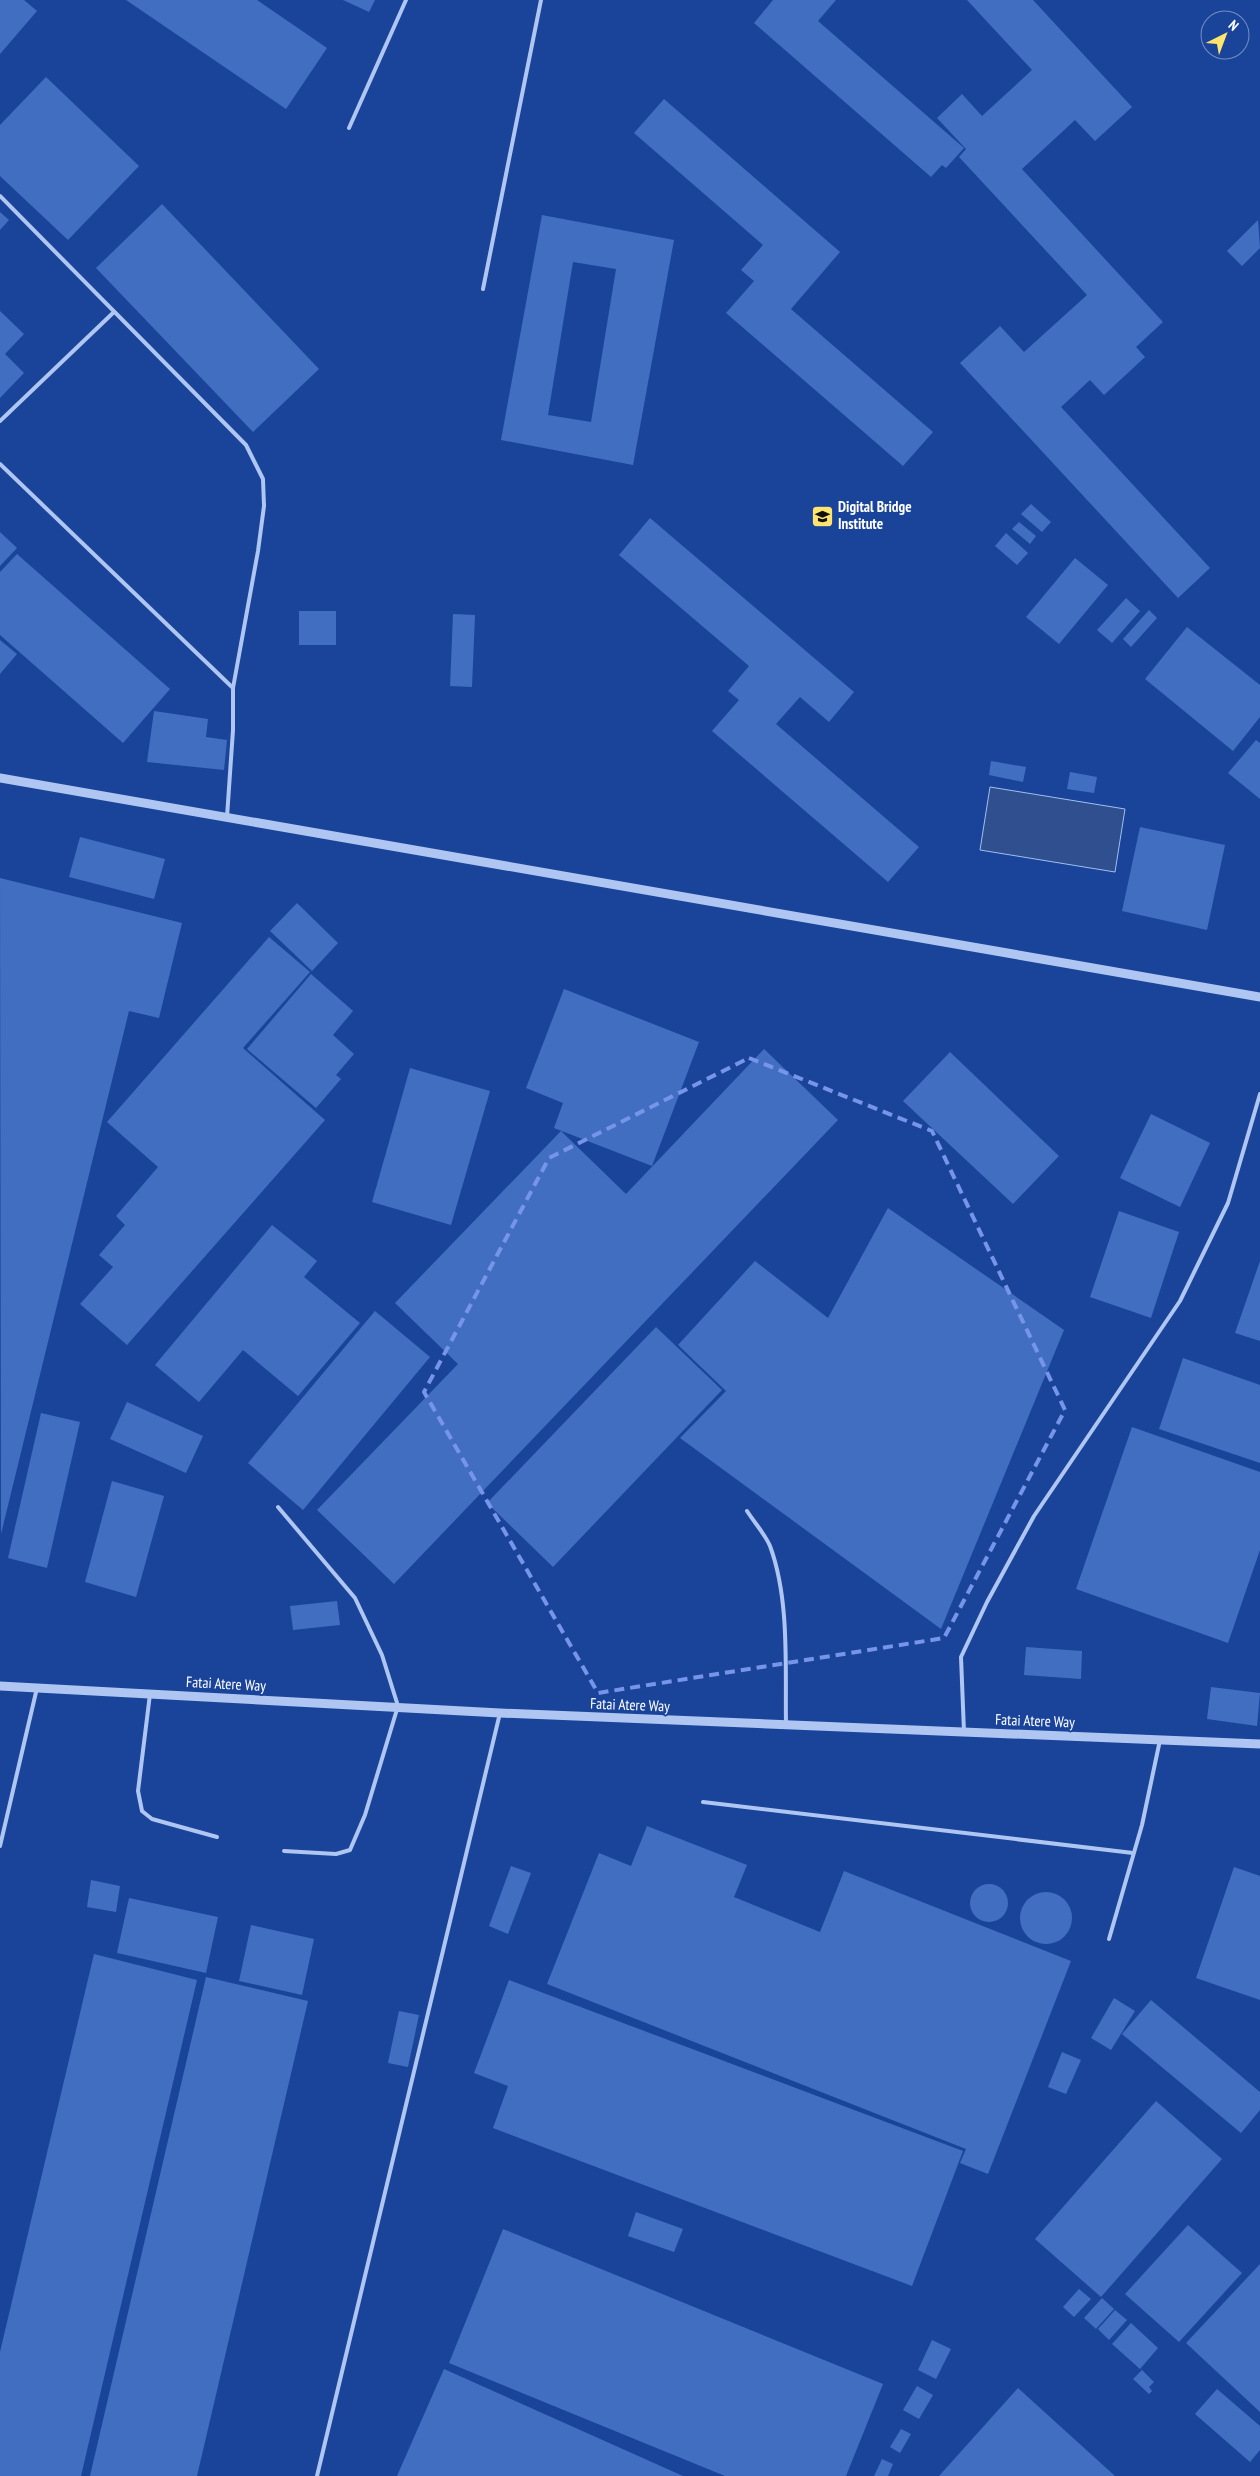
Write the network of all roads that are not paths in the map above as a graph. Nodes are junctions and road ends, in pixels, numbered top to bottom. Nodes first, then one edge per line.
1 (406, 0) edge
2 (542, 0) edge
3 (349, 128) dead end
4 (0, 196) edge
5 (483, 289) dead end
6 (114, 312) junction
7 (0, 421) edge
8 (0, 464) edge
9 (233, 688) junction
10 (0, 778) edge
11 (227, 817) junction
12 (1260, 996) edge
13 (1260, 1094) edge
14 (278, 1507) dead end
15 (747, 1511) dead end
16 (0, 1686) edge
17 (37, 1688) junction
18 (150, 1694) junction
19 (398, 1706) junction
20 (500, 1714) junction
21 (786, 1725) junction
22 (964, 1732) junction
23 (1160, 1740) junction
24 (1260, 1744) edge
25 (703, 1802) dead end
26 (216, 1837) dead end
27 (0, 1846) edge
28 (284, 1851) dead end
29 (1133, 1853) junction
30 (1108, 1939) dead end
31 (317, 2476) edge

1 - 3 lane
2 - 5 lane
4 - 6 lane
6 - 7 lane
6 - 9 lane
8 - 9 lane
9 - 11 lane
10 - 11 street
11 - 12 street
13 - 22 lane
14 - 19 lane
15 - 21 lane
16 - 17 street, Fatai Atere Way
17 - 18 street, Fatai Atere Way
17 - 27 lane
18 - 19 street, Fatai Atere Way
18 - 26 lane
19 - 20 street, Fatai Atere Way
19 - 28 lane
20 - 21 street, Fatai Atere Way
20 - 31 lane
21 - 22 street, Fatai Atere Way
22 - 23 street, Fatai Atere Way
23 - 24 street, Fatai Atere Way
23 - 29 lane
25 - 29 lane
29 - 30 lane

